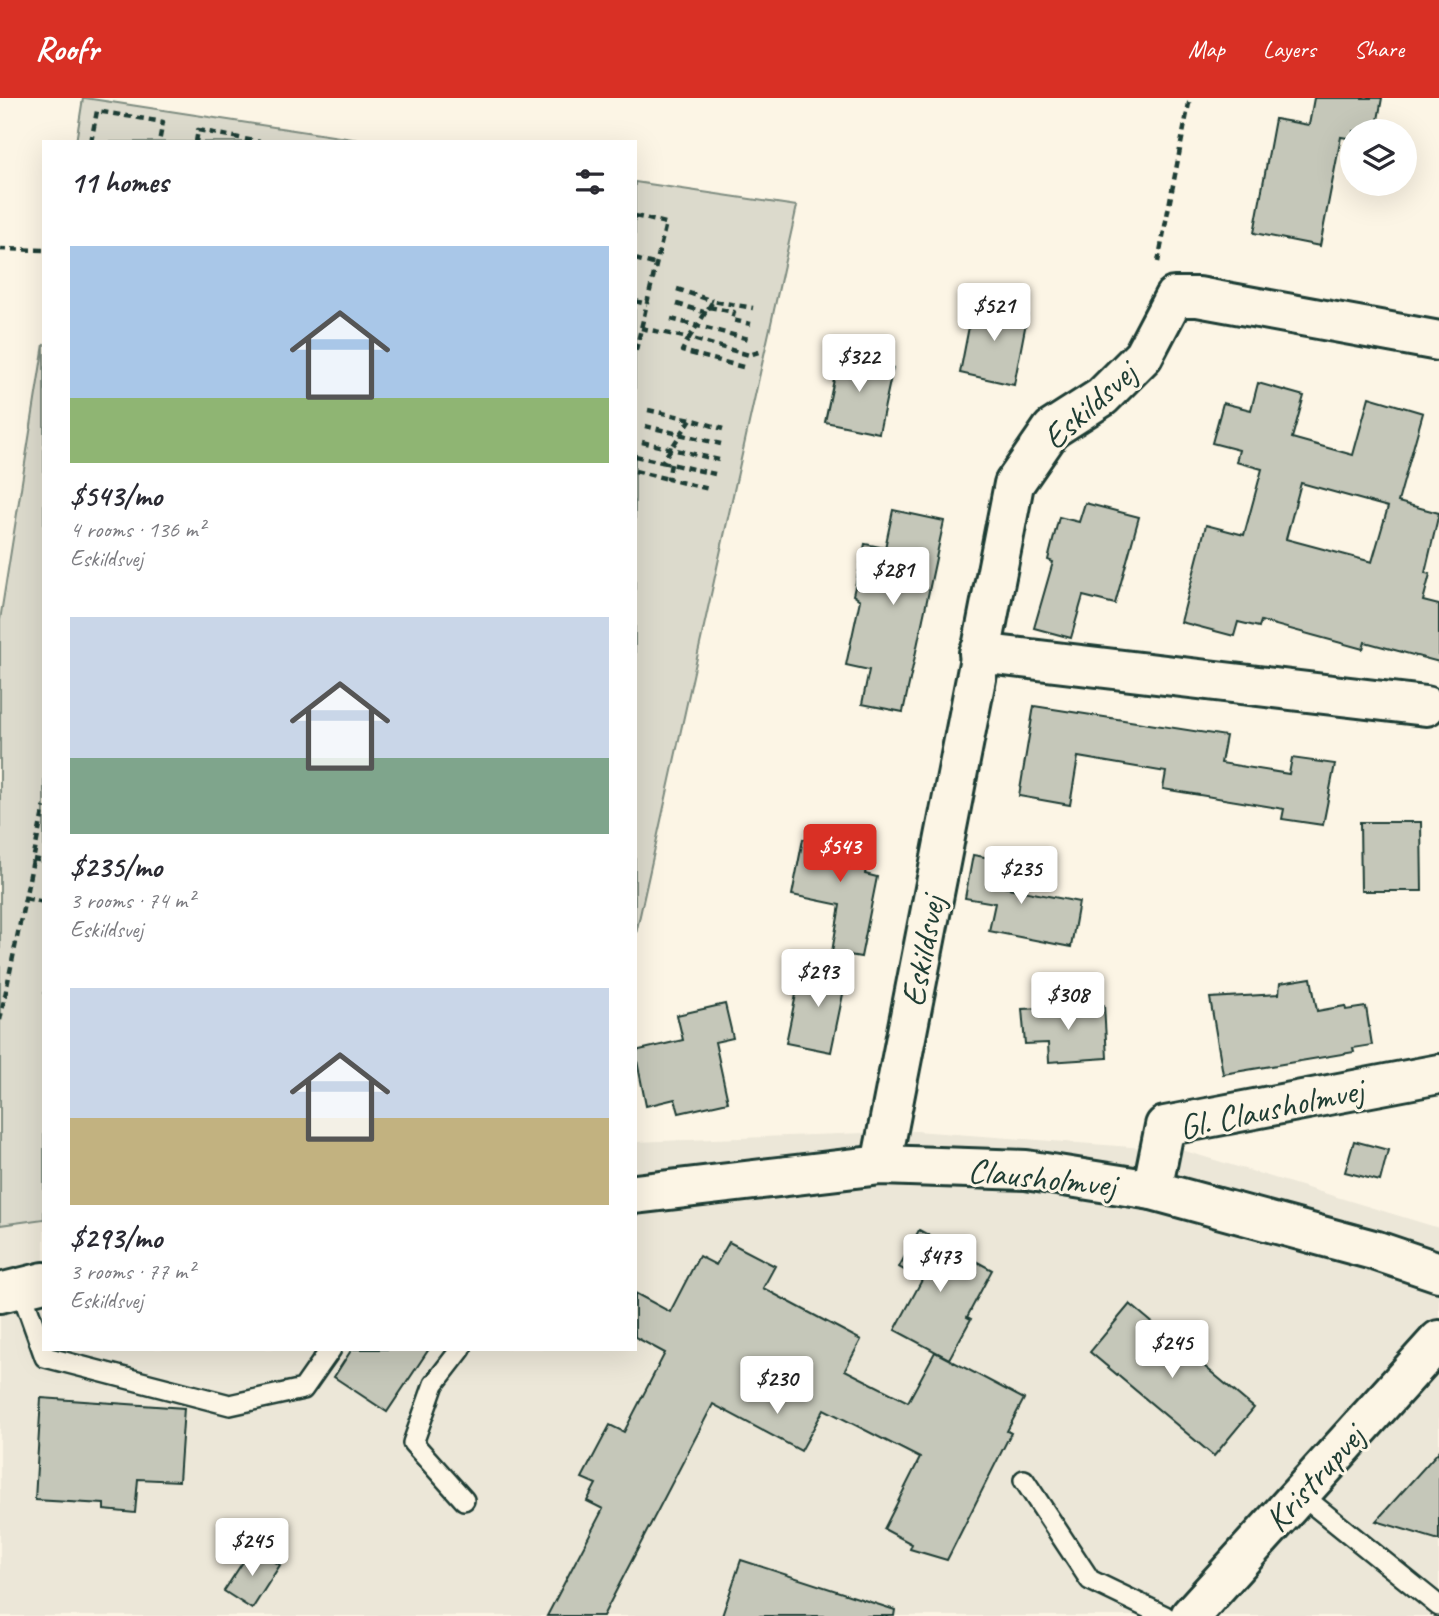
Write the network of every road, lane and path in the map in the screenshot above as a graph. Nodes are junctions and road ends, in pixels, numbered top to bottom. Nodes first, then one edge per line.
1 (1190, 98) edge
2 (92, 140) edge
3 (159, 140) edge
4 (196, 140) edge
5 (250, 140) edge
6 (637, 216) edge
7 (0, 249) edge
8 (42, 250) edge
9 (637, 260) edge
10 (657, 265) junction
11 (677, 289) dead end
12 (1174, 297) junction
13 (713, 301) junction
14 (637, 302) edge
15 (647, 304) junction
16 (677, 304) dead end
17 (753, 308) dead end
18 (708, 310) junction
19 (671, 319) dead end
20 (751, 324) dead end
21 (698, 326) junction
22 (641, 328) junction
23 (689, 338) junction
24 (637, 339) edge
25 (749, 339) dead end
26 (1439, 341) edge
27 (762, 351) dead end
28 (743, 367) dead end
29 (649, 410) dead end
30 (691, 419) junction
31 (645, 426) dead end
32 (723, 429) dead end
33 (681, 436) junction
34 (642, 442) dead end
35 (721, 444) dead end
36 (672, 449) junction
37 (637, 456) edge
38 (719, 460) dead end
39 (662, 461) junction
40 (671, 464) junction
41 (637, 472) edge
42 (715, 474) dead end
43 (668, 480) junction
44 (709, 489) dead end
45 (979, 653) junction
46 (1426, 706) dead end
47 (42, 826) edge
48 (33, 859) junction
49 (42, 861) edge
50 (25, 898) junction
51 (42, 902) edge
52 (0, 1020) edge
53 (1439, 1074) edge
54 (881, 1166) junction
55 (1152, 1190) junction
56 (637, 1194) edge
57 (1439, 1272) edge
58 (21, 1288) edge
59 (1439, 1340) edge
60 (42, 1348) edge
61 (43, 1351) edge
62 (330, 1351) edge
63 (459, 1351) edge
64 (1024, 1480) dead end
65 (1300, 1494) junction
66 (464, 1500) dead end
67 (1439, 1606) edge
68 (1165, 1616) edge
69 (1190, 1616) edge

1 - 12 path
2 - 3 path
4 - 5 path
6 - 10 path
7 - 8 path
9 - 10 path
10 - 15 path
11 - 13 path
12 - 26 street
12 - 45 street, Eskildsvej
13 - 17 path
13 - 18 path
14 - 15 path
15 - 22 path
16 - 18 path
18 - 20 path
18 - 21 path
19 - 21 path
21 - 23 path
21 - 25 path
22 - 23 path
22 - 24 path
23 - 27 path
23 - 28 path
29 - 30 path
30 - 32 path
30 - 33 path
31 - 33 path
33 - 35 path
33 - 36 path
34 - 36 path
36 - 38 path
36 - 39 path
37 - 39 path
39 - 40 path
40 - 42 path
40 - 43 path
41 - 43 path
43 - 44 path
45 - 46 street
45 - 54 street, Eskildsvej
47 - 48 path
48 - 49 path
48 - 50 path
50 - 51 path
50 - 52 path
53 - 55 street, Gl. Clausholmvej
54 - 55 street, Clausholmvej
54 - 56 street, Clausholmvej
55 - 57 street, Clausholmvej
58 - 60 lane
59 - 65 street, Kristrupvej
61 - 62 lane
63 - 66 lane
64 - 68 lane
65 - 67 lane
65 - 69 street, Kristrupvej

